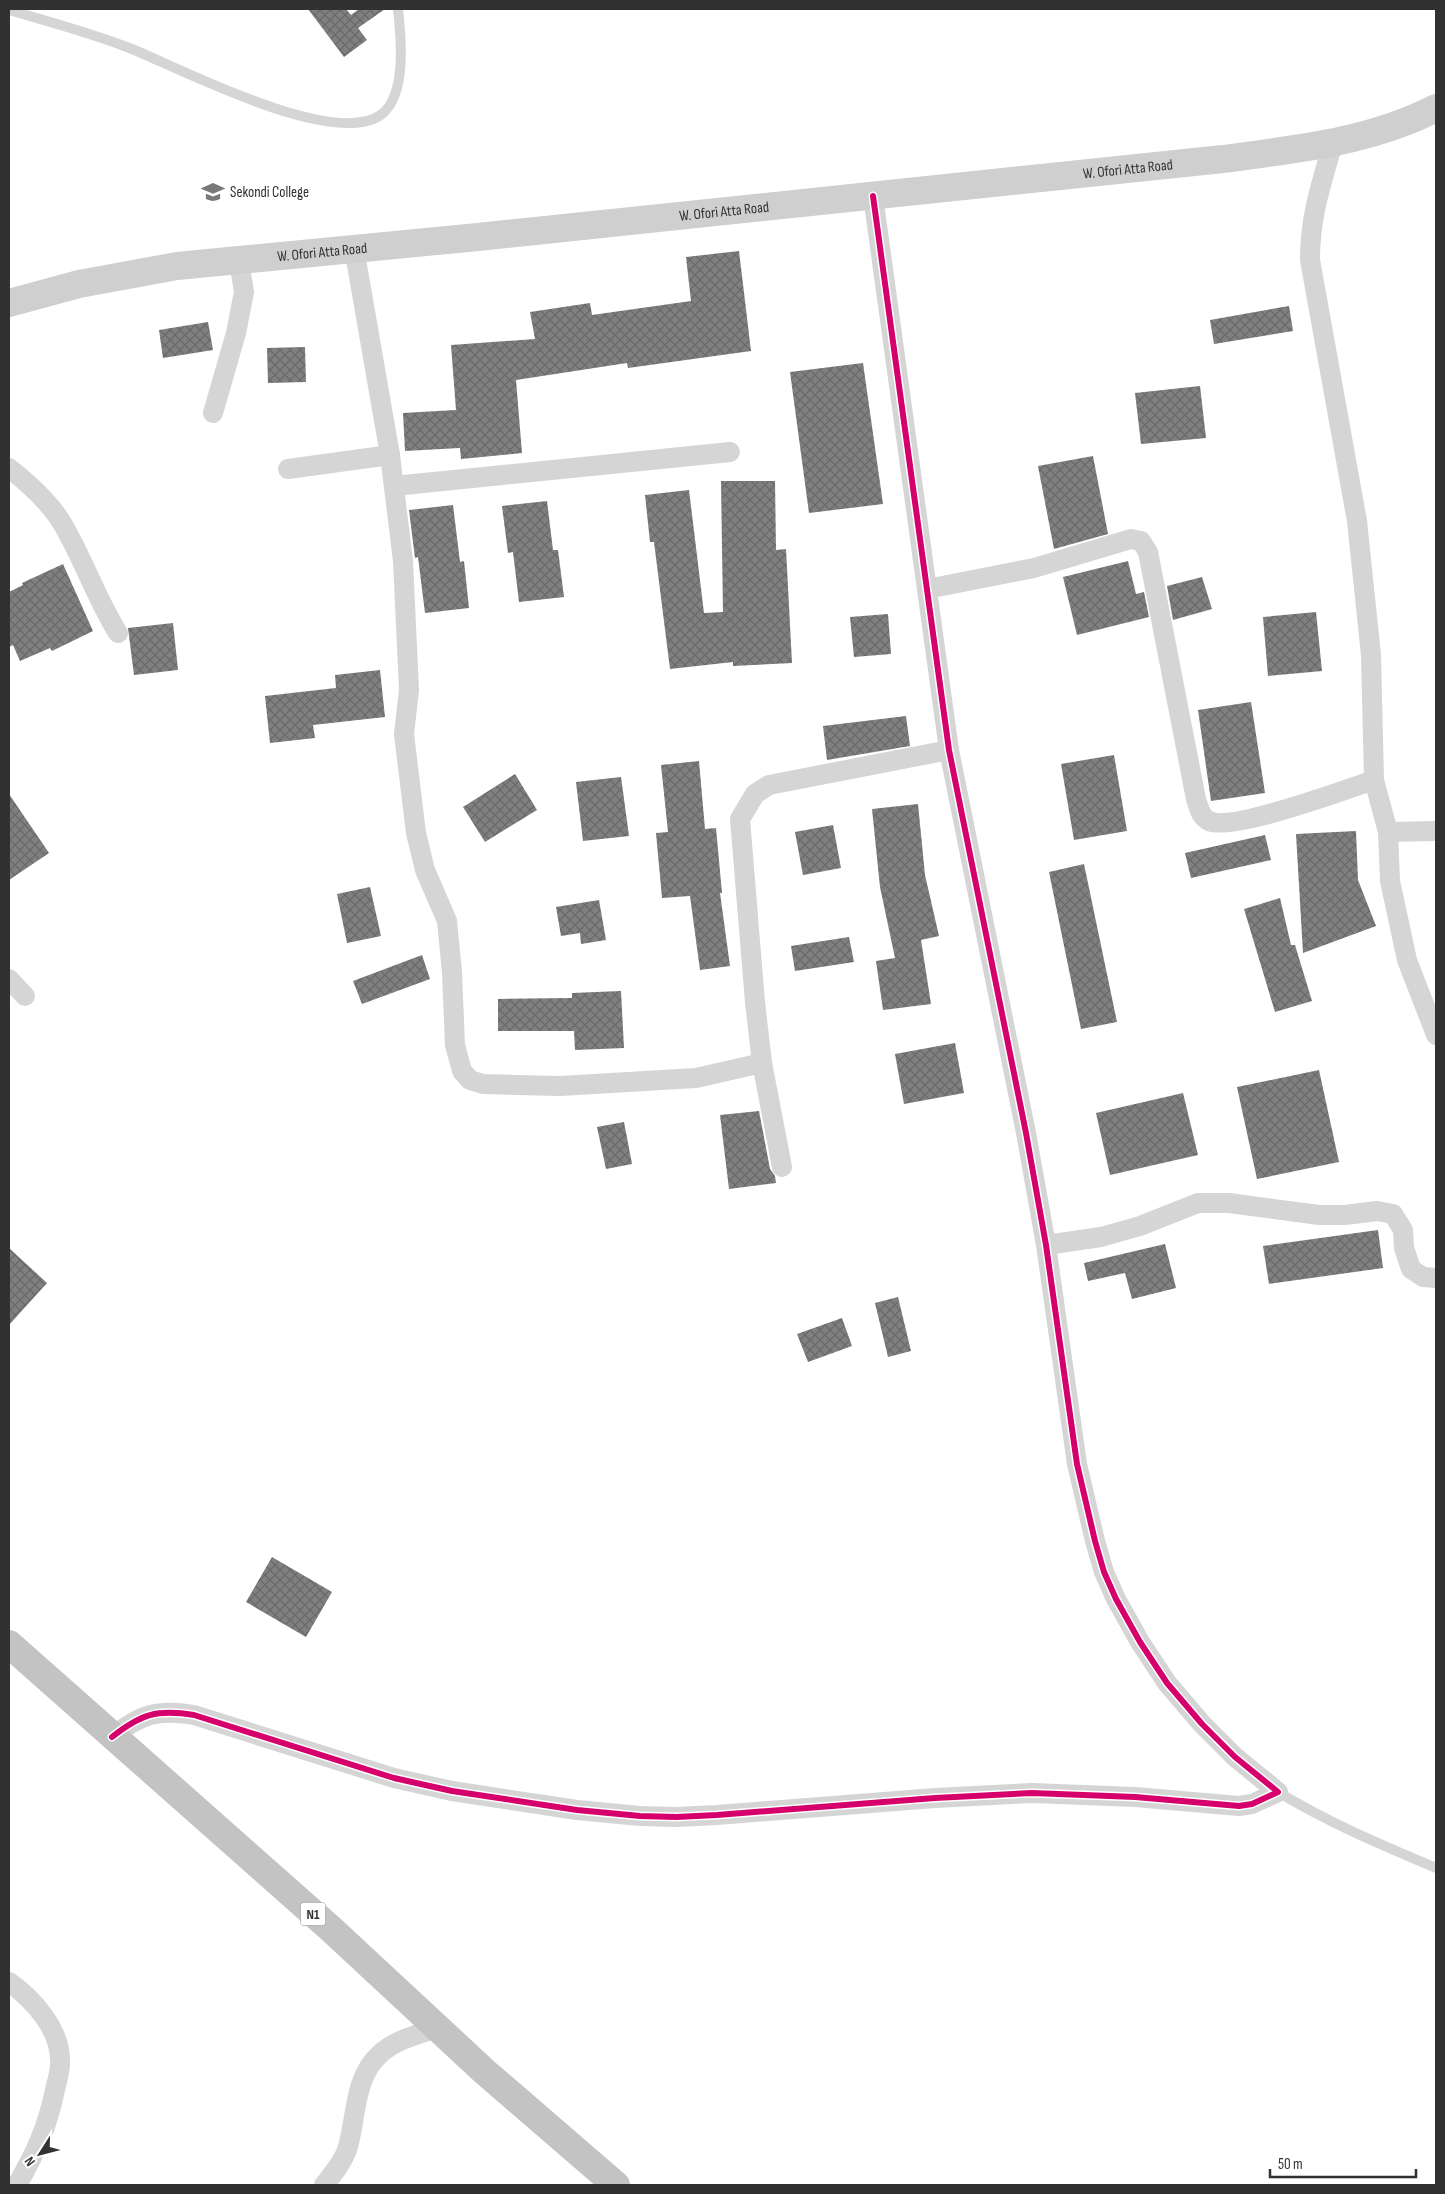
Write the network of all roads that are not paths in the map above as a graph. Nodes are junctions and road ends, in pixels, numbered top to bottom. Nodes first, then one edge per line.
1 (398, 9) edge
2 (9, 10) edge
3 (1433, 108) edge
4 (1333, 143) junction
5 (873, 196) junction
6 (354, 248) junction
7 (239, 260) junction
8 (9, 303) edge
9 (213, 413) dead end
10 (730, 452) dead end
11 (390, 455) junction
12 (9, 468) edge
13 (288, 469) dead end
14 (394, 486) junction
15 (927, 589) junction
16 (118, 633) dead end
17 (949, 750) junction
18 (1374, 780) junction
19 (1436, 831) edge
20 (1388, 832) junction
21 (9, 979) edge
22 (25, 996) dead end
23 (1436, 1035) edge
24 (762, 1063) junction
25 (782, 1167) dead end
26 (1046, 1244) junction
27 (1436, 1278) edge
28 (9, 1644) edge
29 (112, 1737) junction
30 (1278, 1792) junction
31 (1436, 1868) edge
32 (9, 1982) edge
33 (436, 2028) junction
34 (15, 2179) edge
35 (324, 2185) edge
36 (616, 2185) edge

1 - 2 lane
3 - 4 main road, W. Ofori Atta Road
4 - 5 main road, W. Ofori Atta Road
4 - 18 street
5 - 6 main road, W. Ofori Atta Road
5 - 15 street
6 - 7 main road, W. Ofori Atta Road
6 - 11 street
7 - 8 main road, W. Ofori Atta Road
7 - 9 street
10 - 14 street
11 - 13 street
11 - 14 street
12 - 16 street
14 - 24 street
15 - 17 street
15 - 18 street
17 - 24 street
17 - 26 street
18 - 20 street
19 - 20 street
20 - 23 street
21 - 22 street
24 - 25 street
26 - 27 street
26 - 30 street
28 - 29 highway, N1
29 - 30 street
29 - 33 highway, N1
30 - 31 lane
32 - 34 street
33 - 35 street
33 - 36 highway, N1

